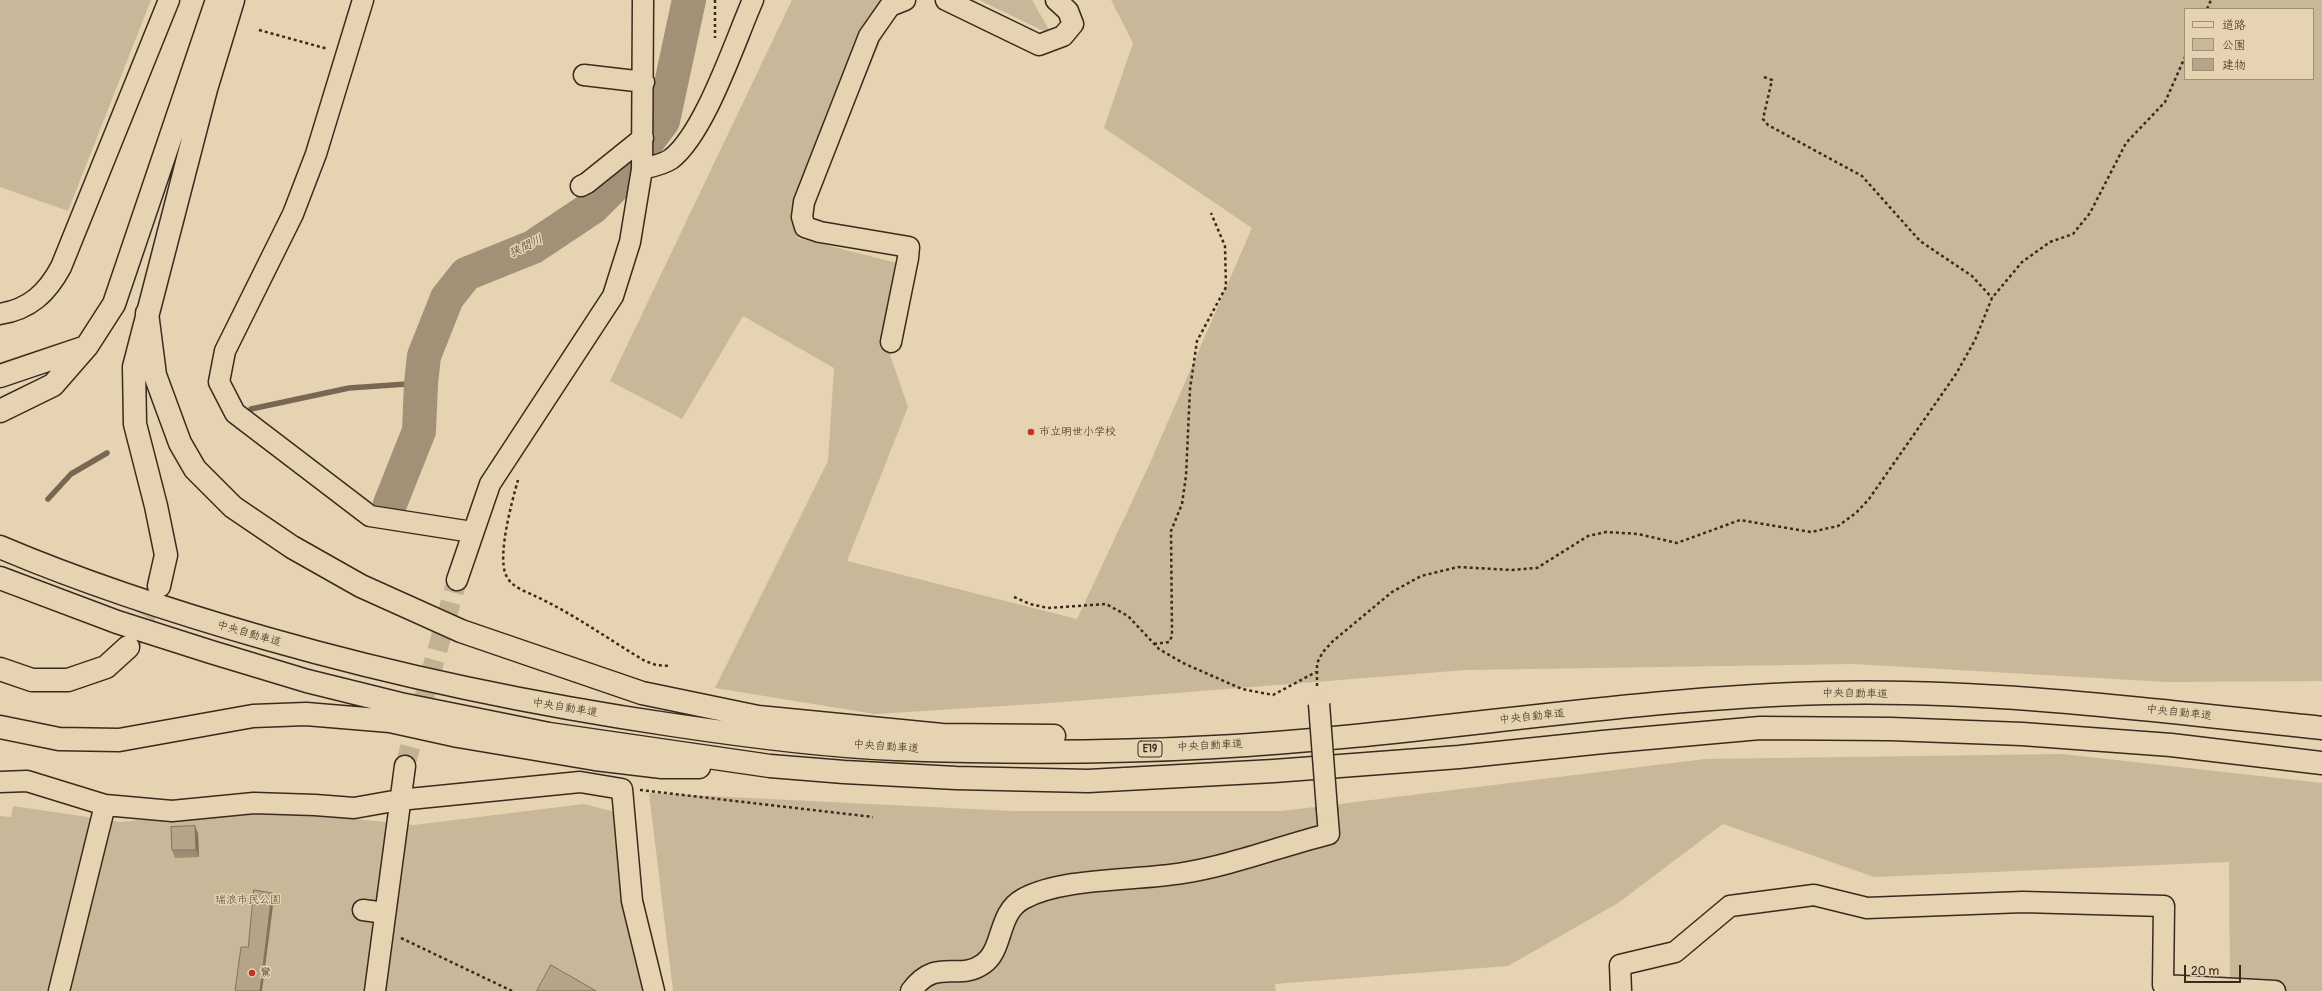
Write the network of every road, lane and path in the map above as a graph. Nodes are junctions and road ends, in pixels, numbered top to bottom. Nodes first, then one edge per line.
1 (169, 0) edge
2 (217, 0) edge
3 (233, 0) edge
4 (362, 0) edge
5 (643, 0) edge
6 (753, 0) edge
7 (905, 0) edge
8 (946, 0) edge
9 (1056, 0) edge
10 (259, 30) dead end
11 (347, 55) junction
12 (2184, 59) edge
13 (584, 75) dead end
14 (1764, 77) dead end
15 (644, 89) junction
16 (643, 138) junction
17 (642, 170) junction
18 (581, 186) dead end
19 (1211, 213) dead end
20 (1992, 298) junction
21 (147, 313) junction
22 (0, 314) edge
23 (891, 342) dead end
24 (87, 346) junction
25 (0, 376) edge
26 (0, 412) edge
27 (518, 477) dead end
28 (472, 532) junction
29 (0, 547) edge
30 (0, 578) edge
31 (457, 580) tunnel mouth
32 (159, 586) tunnel mouth
33 (1014, 597) dead end
34 (1154, 644) junction
35 (128, 647) tunnel mouth
36 (670, 666) dead end
37 (0, 669) edge
38 (1316, 672) junction
39 (1319, 704) joint
40 (0, 727) edge
41 (2322, 728) edge
42 (1119, 750) junction
43 (2322, 762) edge
44 (404, 766) tunnel mouth
45 (770, 766) junction
46 (0, 782) edge
47 (622, 789) junction
48 (399, 800) junction
49 (104, 805) junction
50 (873, 817) dead end
51 (363, 910) dead end
52 (385, 913) junction
53 (397, 936) dead end
54 (59, 991) edge
55 (375, 991) edge
56 (512, 991) edge
57 (654, 991) edge
58 (911, 991) edge
59 (1621, 991) edge
60 (2275, 991) edge

1 - 22 street
2 - 24 highway
3 - 21 highway
4 - 11 street
5 - 15 street
6 - 17 street
7 - 23 street
8 - 9 street
10 - 11 path
11 - 28 street
12 - 20 path
13 - 15 street
14 - 20 path
15 - 16 street
16 - 17 street
16 - 18 street
17 - 28 street
19 - 34 path
20 - 38 path
21 - 32 highway
21 - 42 highway
24 - 25 highway
24 - 26 highway
27 - 36 path
28 - 31 street
29 - 42 highway, 中央自動車道 / E19
30 - 45 highway
33 - 34 path
34 - 38 path
35 - 37 highway
38 - 39 path
39 - 58 street, bridge
40 - 45 highway
41 - 42 highway, 中央自動車道 / E19
43 - 45 highway
44 - 48 street
46 - 49 street
47 - 48 street
47 - 50 path
47 - 57 street
48 - 49 street
48 - 52 street
49 - 54 street
51 - 52 street
52 - 55 street
53 - 56 path
59 - 60 street

